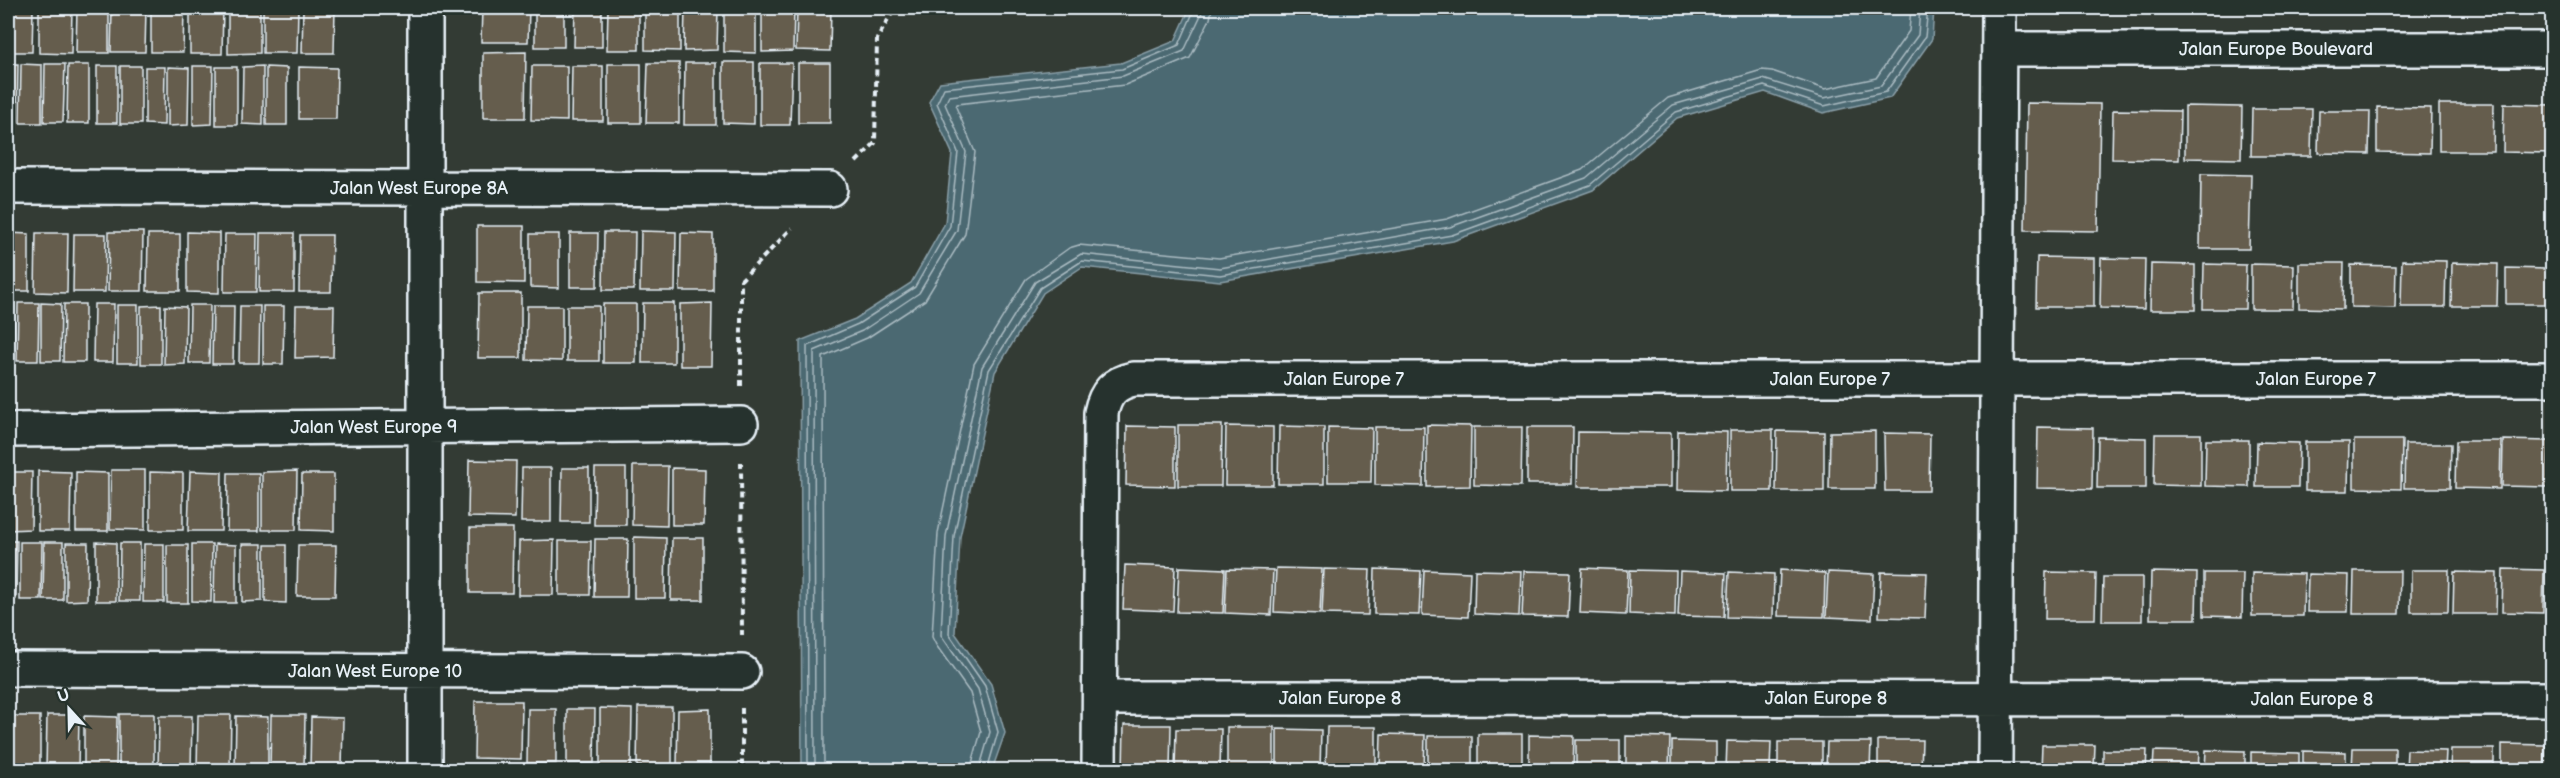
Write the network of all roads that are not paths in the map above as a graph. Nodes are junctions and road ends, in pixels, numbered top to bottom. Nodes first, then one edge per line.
1 (425, 8) edge
2 (1999, 8) edge
3 (1999, 49) junction
4 (2553, 49) edge
5 (8, 187) edge
6 (426, 188) junction
7 (830, 189) road end
8 (1996, 379) junction
9 (2553, 379) edge
10 (741, 424) road end
11 (425, 427) junction
12 (8, 430) edge
13 (8, 669) edge
14 (425, 671) junction
15 (742, 672) road end
16 (1100, 698) junction
17 (1995, 698) junction
18 (2553, 699) edge
19 (425, 771) edge
20 (1099, 771) edge
21 (1995, 771) edge

1 - 6 street
2 - 3 street
3 - 4 street, Jalan Europe Boulevard
3 - 8 street
5 - 6 street, Jalan West Europe 8A
6 - 7 street, Jalan West Europe 8A
6 - 11 street
8 - 9 street, Jalan Europe 7
8 - 16 street, Jalan Europe 7
8 - 17 street
10 - 11 street, Jalan West Europe 9
11 - 12 street, Jalan West Europe 9
11 - 14 street
13 - 14 street, Jalan West Europe 10
14 - 15 street, Jalan West Europe 10
14 - 19 street
16 - 17 street, Jalan Europe 8
16 - 20 street
17 - 18 street, Jalan Europe 8
17 - 21 street

